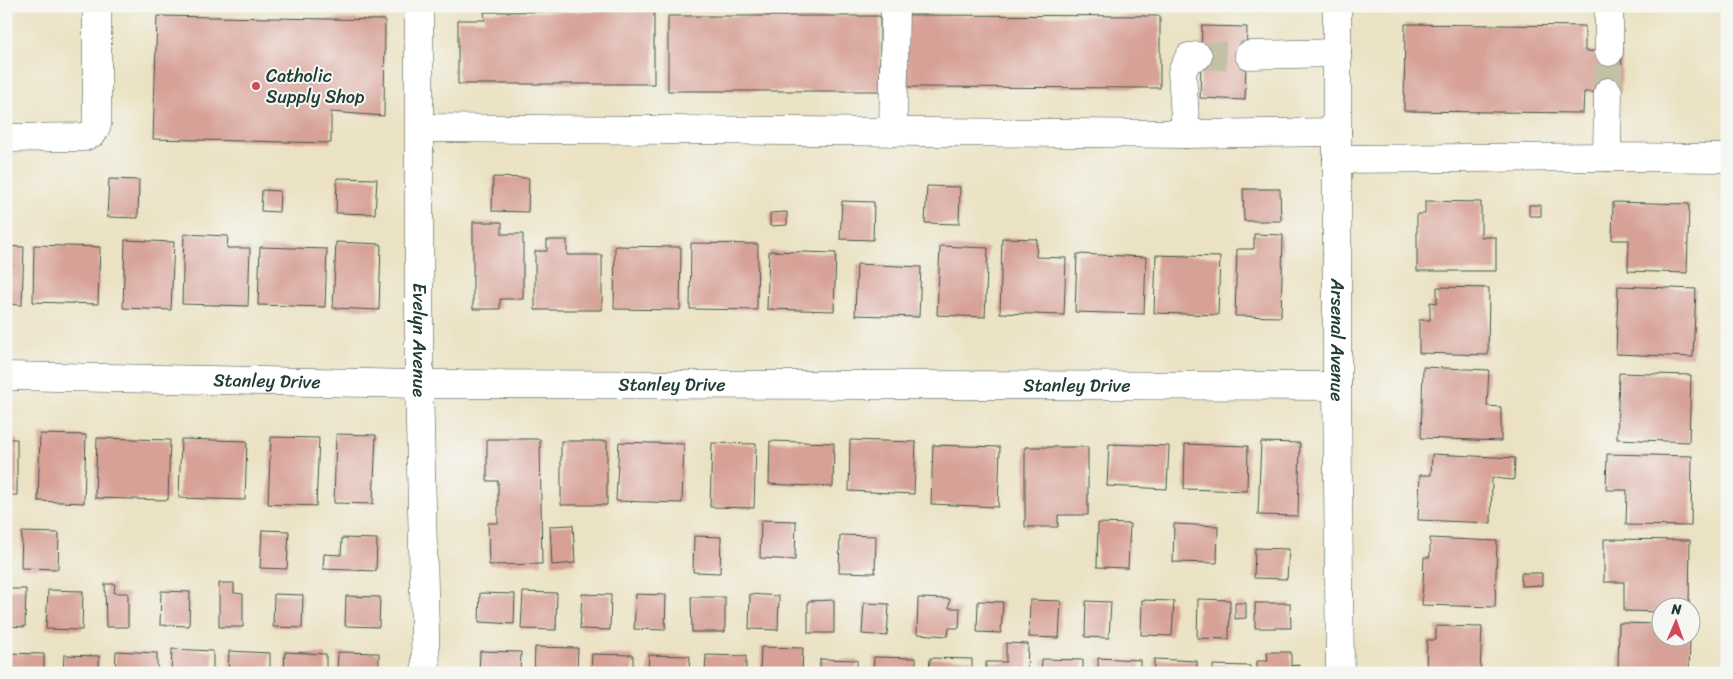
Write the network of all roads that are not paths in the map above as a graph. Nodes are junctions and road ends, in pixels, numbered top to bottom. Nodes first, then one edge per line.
1 (97, 6) edge
2 (419, 6) edge
3 (895, 6) edge
4 (1337, 6) edge
5 (1609, 6) edge
6 (1337, 52) junction
7 (1609, 52) tunnel mouth
8 (1249, 55) tunnel mouth
9 (1198, 56) tunnel mouth
10 (1608, 92) tunnel mouth
11 (420, 128) junction
12 (893, 132) junction
13 (1337, 132) junction
14 (1186, 134) junction
15 (6, 138) edge
16 (1607, 157) junction
17 (1727, 158) edge
18 (1338, 159) junction
19 (6, 376) edge
20 (420, 384) junction
21 (1338, 386) junction
22 (426, 673) edge
23 (1340, 673) edge

1 - 15 street
2 - 11 street, Evelyn Avenue
3 - 12 street
4 - 6 street, Arsenal Avenue
5 - 7 street
6 - 8 street
6 - 13 street, Arsenal Avenue
9 - 14 street
10 - 16 street
11 - 12 street
11 - 20 street, Evelyn Avenue
12 - 14 street
13 - 14 street
13 - 18 street, Arsenal Avenue
16 - 17 street
16 - 18 street
18 - 21 street, Arsenal Avenue
19 - 20 street, Stanley Drive
20 - 21 street, Stanley Drive
20 - 22 street, Evelyn Avenue
21 - 23 street, Arsenal Avenue

